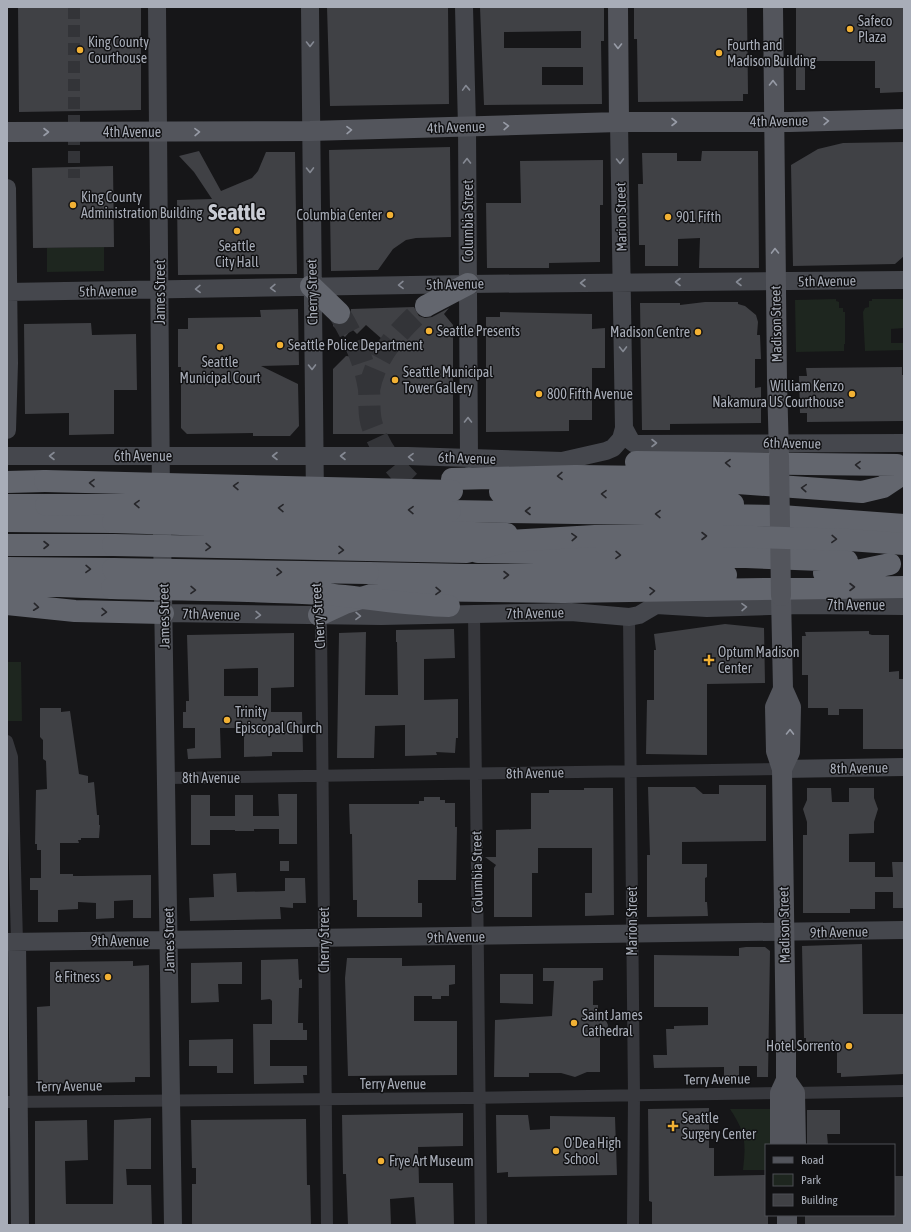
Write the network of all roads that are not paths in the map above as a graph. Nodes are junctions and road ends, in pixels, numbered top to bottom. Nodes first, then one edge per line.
1 (157, 7) edge
2 (310, 7) edge
3 (464, 7) edge
4 (618, 7) edge
5 (772, 7) edge
6 (904, 119) edge
7 (619, 122) junction
8 (773, 122) junction
9 (467, 127) junction
10 (310, 131) junction
11 (7, 132) edge
12 (158, 132) junction
13 (7, 188) edge
14 (904, 280) edge
15 (775, 281) junction
16 (622, 282) junction
17 (468, 284) junction
18 (311, 286) junction
19 (160, 290) junction
20 (8, 292) edge
21 (426, 306) tunnel mouth
22 (339, 313) tunnel mouth
23 (624, 428) junction
24 (7, 430) edge
25 (904, 443) edge
26 (779, 450) junction
27 (7, 456) edge
28 (161, 456) junction
29 (314, 456) junction
30 (469, 459) junction
31 (562, 461) junction
32 (901, 469) edge
33 (7, 482) edge
34 (452, 493) junction
35 (7, 505) edge
36 (49, 513) junction
37 (7, 520) edge
38 (904, 525) edge
39 (7, 527) edge
40 (543, 534) dead end
41 (904, 544) edge
42 (7, 545) edge
43 (316, 548) junction
44 (467, 552) junction
45 (897, 564) edge
46 (7, 568) edge
47 (113, 579) junction
48 (7, 584) edge
49 (904, 587) edge
50 (404, 590) junction
51 (781, 601) junction
52 (7, 604) edge
53 (656, 605) junction
54 (904, 606) edge
55 (164, 613) junction
56 (474, 614) junction
57 (319, 615) junction
58 (629, 617) junction
59 (7, 741) edge
60 (904, 767) edge
61 (782, 769) junction
62 (631, 772) junction
63 (476, 774) junction
64 (322, 777) junction
65 (166, 778) junction
66 (904, 930) edge
67 (784, 932) junction
68 (632, 934) junction
69 (478, 936) junction
70 (324, 938) junction
71 (169, 940) junction
72 (12, 942) edge
73 (787, 1089) junction
74 (904, 1091) edge
75 (634, 1096) junction
76 (479, 1098) junction
77 (326, 1099) junction
78 (170, 1100) junction
79 (13, 1102) edge
80 (780, 1144) edge
81 (796, 1144) edge
82 (20, 1225) edge
83 (173, 1225) edge
84 (327, 1225) edge
85 (481, 1225) edge
86 (633, 1225) edge

1 - 12 street, James Street
2 -> 10 street, Cherry Street
9 -> 3 street, Columbia Street
4 -> 7 main road, Marion Street
8 -> 5 main road, Madison Street
8 -> 6 main road, 4th Avenue
7 -> 8 main road, 4th Avenue
9 -> 7 main road, 4th Avenue
7 -> 16 street, Marion Street
15 -> 8 main road, Madison Street
10 -> 9 main road, 4th Avenue
17 -> 9 street, Columbia Street
12 -> 10 main road, 4th Avenue
10 -> 18 street, Cherry Street
11 -> 12 main road, 4th Avenue
12 - 19 street, James Street
13 - 20 street
14 - 15 street, 5th Avenue
15 -> 16 street, 5th Avenue
15 - 26 main road, Madison Street
16 -> 17 street, 5th Avenue
16 -> 23 street, Marion Street
17 -> 18 street, 5th Avenue
17 - 21 highway
30 -> 17 street, Columbia Street
18 -> 19 street, 5th Avenue
18 - 22 highway
18 -> 29 street, Cherry Street
19 - 20 street, 5th Avenue
19 - 28 street, James Street
20 - 24 street
23 -> 26 street, 6th Avenue
23 - 31 street, 6th Avenue
25 - 26 street, 6th Avenue
26 - 51 main road, Madison Street, bridge
28 -> 27 street, 6th Avenue
29 -> 28 street, 6th Avenue
28 - 55 street, James Street
30 -> 29 street, 6th Avenue
29 - 43 street, Cherry Street
30 - 31 street, 6th Avenue
32 -> 31 highway
32 -> 34 highway
34 -> 33 highway, bridge
34 -> 36 highway, bridge
38 -> 34 highway
35 - 36 highway
36 - 37 highway
36 - 39 highway
36 - 40 highway, bridge
44 -> 41 highway, bridge
42 -> 44 highway, bridge
43 - 50 highway
43 - 57 street, Cherry Street
44 -> 45 highway, bridge
47 -> 45 highway, bridge
46 -> 47 highway
47 - 48 highway
47 -> 53 highway, bridge
50 -> 49 highway
50 - 57 highway
53 -> 51 street, 7th Avenue
51 - 54 street, 7th Avenue
51 - 61 main road, Madison Street
52 -> 55 highway
53 - 58 street, 7th Avenue
55 -> 57 street, 7th Avenue
55 - 65 street, James Street
57 -> 56 street, 7th Avenue
56 - 58 street, 7th Avenue
56 - 63 street, Columbia Street
57 - 64 street, Cherry Street
58 - 62 street, Marion Street
59 - 72 street
60 - 61 street, 8th Avenue
61 - 62 street, 8th Avenue
61 - 67 main road, Madison Street
62 - 63 street, 8th Avenue
62 - 68 street, Marion Street
63 - 64 street, 8th Avenue
63 - 69 street, Columbia Street
64 - 65 street, 8th Avenue
64 - 70 street, Cherry Street
65 - 71 street, James Street
66 - 67 street, 9th Avenue
67 - 68 street, 9th Avenue
67 - 73 main road, Madison Street
68 - 69 street, 9th Avenue
68 - 75 street, Marion Street
69 - 70 street, 9th Avenue
69 - 76 street, Columbia Street
70 - 71 street, 9th Avenue
70 - 77 street, Cherry Street
71 - 72 street, 9th Avenue
71 - 78 street, James Street
72 - 79 street
73 - 74 street, Terry Avenue
73 - 75 street, Terry Avenue
73 - 80 main road, Madison Street
73 - 81 main road, Madison Street
75 - 76 street, Terry Avenue
75 - 86 street, Marion Street
76 - 77 street, Terry Avenue
76 - 85 street, Columbia Street
77 - 78 street, Terry Avenue
77 - 84 street, Cherry Street
78 - 79 street, Terry Avenue
78 - 83 street, James Street
79 - 82 street

